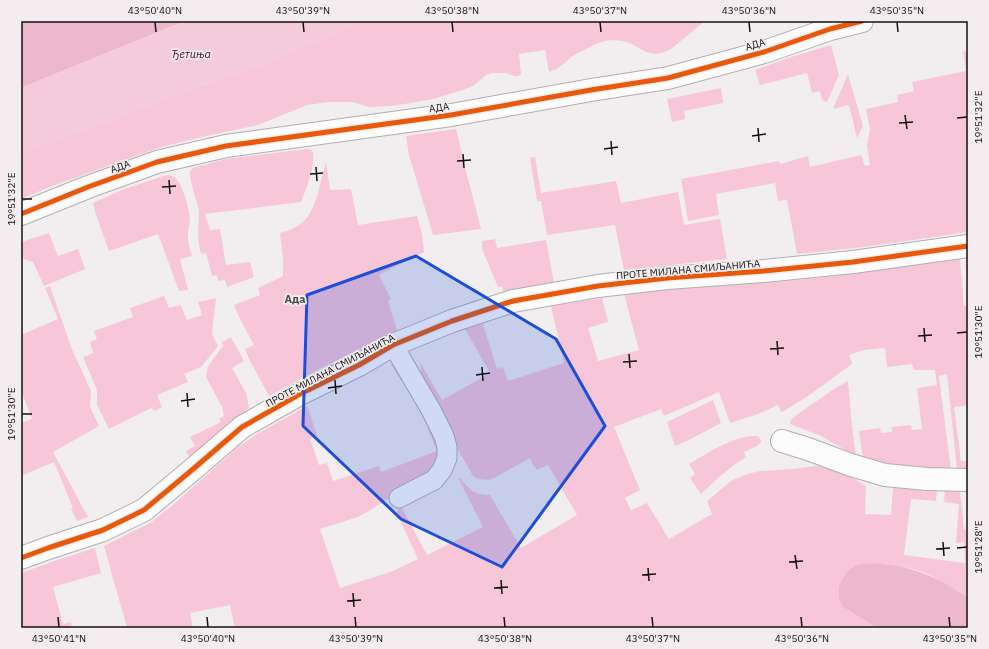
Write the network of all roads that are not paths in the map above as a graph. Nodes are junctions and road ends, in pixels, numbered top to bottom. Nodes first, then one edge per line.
1 (862, 21) edge
2 (21, 214) edge
3 (968, 246) edge
4 (393, 345) junction
5 (782, 441) dead end
6 (968, 480) edge
7 (399, 498) dead end
8 (21, 558) edge

1 - 2 street, АДА
3 - 4 street, ПРОТЕ МИЛАНА СМИЉАНИЋА
4 - 7 lane, ПРОТЕ МИЛАНА СМИЉАНИЋА
4 - 8 street, ПРОТЕ МИЛАНА СМИЉАНИЋА
5 - 6 street

